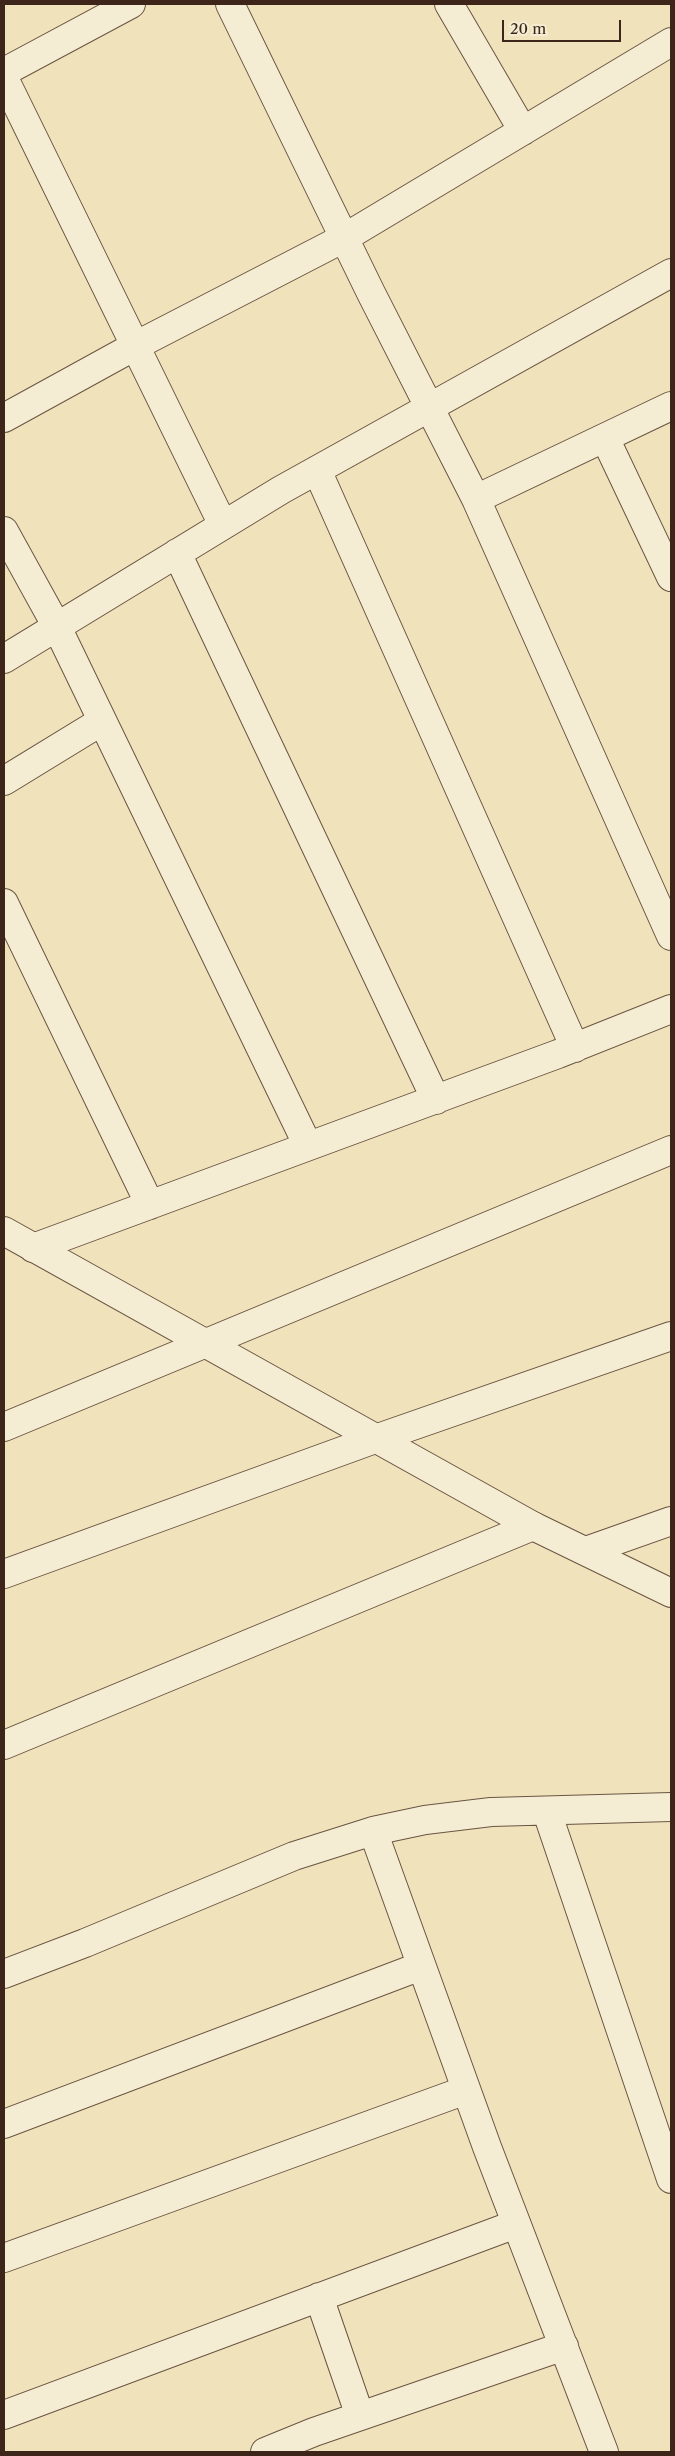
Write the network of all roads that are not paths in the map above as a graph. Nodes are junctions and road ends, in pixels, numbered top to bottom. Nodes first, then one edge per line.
1 (131, 4) edge
2 (230, 4) edge
3 (449, 4) edge
4 (671, 42) edge
5 (4, 72) edge
6 (4, 78) edge
7 (523, 131) junction
8 (344, 238) junction
9 (671, 273) edge
10 (136, 346) junction
11 (671, 406) edge
12 (429, 407) junction
13 (4, 418) edge
14 (604, 438) junction
15 (317, 470) junction
16 (476, 499) junction
17 (223, 525) junction
18 (4, 530) edge
19 (177, 553) junction
20 (671, 577) edge
21 (57, 627) junction
22 (4, 659) edge
23 (102, 720) junction
24 (4, 781) edge
25 (4, 904) edge
26 (671, 936) edge
27 (671, 1009) edge
28 (575, 1048) junction
29 (436, 1100) junction
30 (308, 1146) junction
31 (671, 1150) edge
32 (150, 1205) junction
33 (4, 1231) edge
34 (33, 1248) junction
35 (671, 1336) edge
36 (206, 1342) junction
37 (4, 1427) edge
38 (376, 1439) junction
39 (671, 1521) edge
40 (533, 1526) junction
41 (586, 1551) junction
42 (4, 1574) edge
43 (667, 1586) edge
44 (4, 1745) edge
45 (671, 1807) edge
46 (547, 1812) junction
47 (373, 1832) junction
48 (421, 1966) junction
49 (4, 1974) edge
50 (466, 2090) junction
51 (4, 2124) edge
52 (671, 2179) edge
53 (516, 2224) junction
54 (4, 2258) edge
55 (319, 2297) junction
56 (564, 2346) junction
57 (4, 2415) edge
58 (360, 2416) junction
59 (318, 2442) edge
60 (264, 2452) edge
61 (604, 2452) edge

1 - 5 street
2 - 8 street
3 - 7 street
4 - 7 street
6 - 10 street
7 - 8 street
8 - 10 street
8 - 12 street
9 - 12 street
10 - 13 street
10 - 17 street
11 - 14 street
12 - 15 street
12 - 16 street
14 - 16 street
14 - 20 street
15 - 17 street
15 - 28 street
16 - 26 street
17 - 19 street
18 - 21 street
19 - 21 street
19 - 29 street
21 - 22 street
21 - 23 street
23 - 24 street
23 - 30 street
25 - 32 street
27 - 28 street
28 - 29 street
29 - 30 street
30 - 32 street
31 - 36 street
32 - 34 street
33 - 34 street
34 - 36 street
35 - 38 street
36 - 37 street
36 - 38 street
38 - 40 street
38 - 42 street
39 - 41 street
40 - 41 street
40 - 44 street
41 - 43 street
45 - 46 street
46 - 47 street
46 - 52 street
47 - 48 street
47 - 49 street
48 - 50 street
48 - 51 street
50 - 53 street
50 - 54 street
53 - 55 street
53 - 56 street
55 - 57 street
55 - 58 street
56 - 58 street
56 - 61 street
58 - 59 street
59 - 60 street

